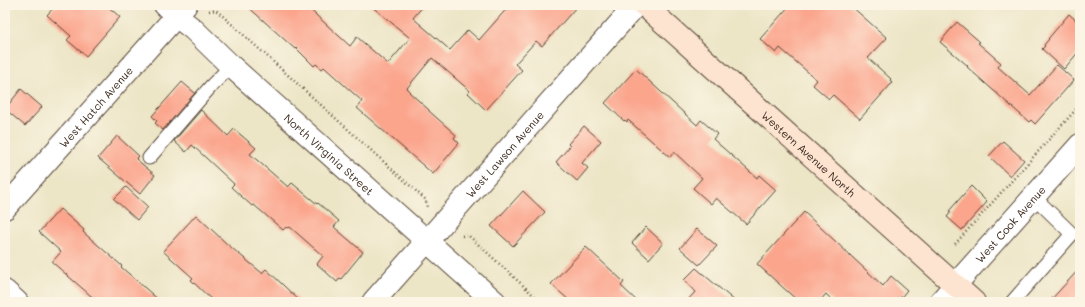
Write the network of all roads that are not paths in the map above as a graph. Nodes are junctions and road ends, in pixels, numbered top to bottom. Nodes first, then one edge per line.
1 (636, 5) edge
2 (644, 5) edge
3 (176, 9) edge
4 (231, 66) junction
5 (1080, 145) edge
6 (149, 158) dead end
7 (1034, 197) junction
8 (5, 208) edge
9 (427, 241) junction
10 (955, 286) junction
11 (5, 291) edge
12 (17, 302) edge
13 (373, 302) edge
14 (495, 302) edge
15 (940, 302) edge
16 (974, 302) edge
17 (1012, 302) edge

1 - 9 street, West Lawson Avenue
2 - 10 street, Western Avenue North
3 - 4 street, North Virginia Street
3 - 8 street, West Hatch Avenue
4 - 6 lane
4 - 9 street, North Virginia Street
5 - 7 street, West Cook Avenue
7 - 10 street, West Cook Avenue
7 - 17 lane
9 - 13 street, West Lawson Avenue
9 - 14 street, North Virginia Street
10 - 15 street, West Cook Avenue
10 - 16 street, Western Avenue North
11 - 12 street

